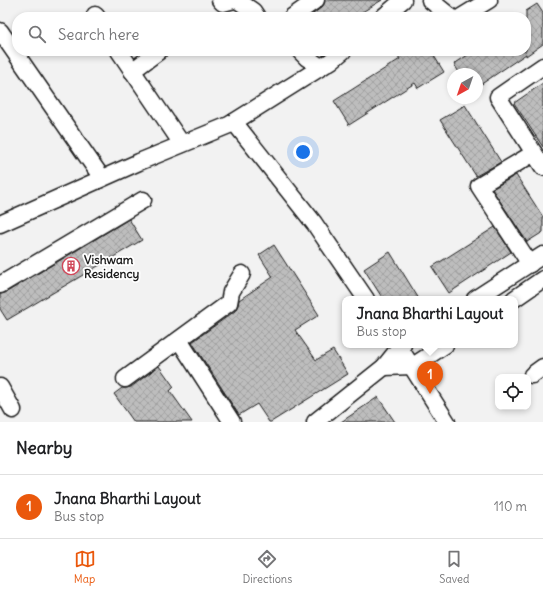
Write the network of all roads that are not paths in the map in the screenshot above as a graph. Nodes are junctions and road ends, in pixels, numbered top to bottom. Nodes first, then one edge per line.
1 (220, 0) edge
2 (236, 0) edge
3 (316, 0) edge
4 (403, 0) edge
5 (430, 0) edge
6 (488, 0) edge
7 (254, 12) edge
8 (299, 12) edge
9 (389, 12) edge
10 (445, 12) edge
11 (468, 12) edge
12 (0, 31) edge
13 (12, 48) edge
14 (17, 56) edge
15 (122, 56) edge
16 (152, 56) edge
17 (305, 56) edge
18 (336, 56) edge
19 (543, 66) edge
20 (322, 67) junction
21 (132, 71) junction
22 (234, 122) junction
23 (182, 144) junction
24 (534, 153) junction
25 (543, 167) edge
26 (102, 178) junction
27 (143, 200) dead end
28 (0, 224) edge
29 (537, 260) edge
30 (242, 274) dead end
31 (542, 281) edge
32 (0, 285) edge
33 (364, 296) edge
34 (480, 296) edge
35 (518, 296) edge
36 (179, 340) junction
37 (398, 348) edge
38 (401, 348) edge
39 (440, 348) edge
40 (413, 366) junction
41 (384, 367) junction
42 (125, 379) dead end
43 (0, 387) edge
44 (13, 410) dead end
45 (444, 421) edge
46 (232, 422) edge
47 (314, 422) edge

1 - 2 street
2 - 7 street
3 - 8 street
4 - 9 street
5 - 10 street
6 - 11 street
12 - 13 street
14 - 26 street
15 - 21 street
16 - 21 street
17 - 20 street
18 - 20 street
19 - 24 street
20 - 22 street
21 - 23 street
22 - 23 street
22 - 33 street
23 - 26 street
24 - 25 street
24 - 29 street
26 - 28 street
27 - 32 street
29 - 34 street
30 - 36 street
31 - 35 street
36 - 42 street
36 - 46 street
37 - 41 street
38 - 40 street
39 - 40 street
40 - 41 street
40 - 45 street
41 - 47 street
43 - 44 street

